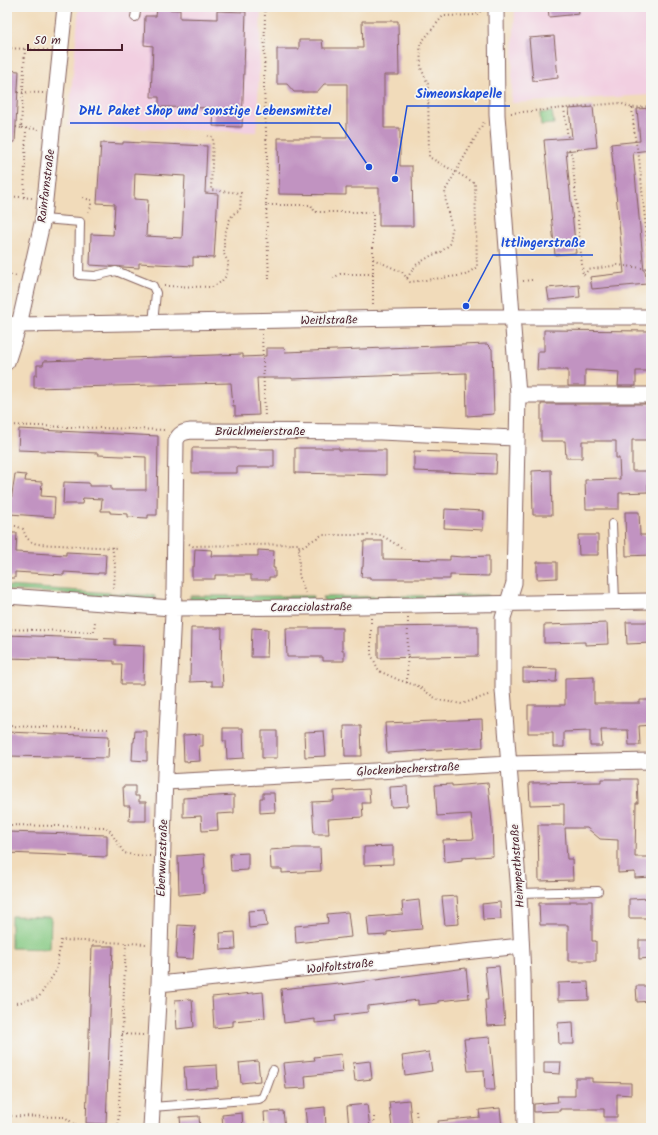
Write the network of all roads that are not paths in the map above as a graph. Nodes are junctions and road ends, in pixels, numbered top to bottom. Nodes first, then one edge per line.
1 (65, 7) edge
2 (137, 7) edge
3 (490, 8) edge
4 (134, 17) dead end
5 (43, 219) junction
6 (511, 317) junction
7 (651, 317) edge
8 (153, 323) junction
9 (13, 325) edge
10 (7, 362) edge
11 (518, 395) junction
12 (651, 395) edge
13 (517, 438) junction
14 (612, 524) dead end
15 (7, 596) edge
16 (651, 601) edge
17 (615, 602) junction
18 (508, 604) junction
19 (172, 608) junction
20 (651, 761) edge
21 (510, 764) junction
22 (165, 782) junction
23 (598, 891) dead end
24 (519, 893) junction
25 (521, 946) junction
26 (159, 984) junction
27 (273, 1070) dead end
28 (152, 1108) junction
29 (151, 1128) edge
30 (525, 1128) edge

1 - 5 street, Rainfarnstraße
2 - 4 lane
3 - 6 street, Heimperthstraße
5 - 8 lane
5 - 9 street, Rainfarnstraße
6 - 7 street, Weitlstraße
6 - 8 street, Weitlstraße
6 - 11 street, Heimperthstraße
8 - 9 street, Weitlstraße
9 - 10 street, Rainfarnstraße
11 - 12 street
11 - 13 street, Heimperthstraße
13 - 18 street, Heimperthstraße
13 - 19 street, Brücklmeierstraße
14 - 17 lane
15 - 19 street, Caracciolastraße
16 - 17 street, Caracciolastraße
17 - 18 street, Caracciolastraße
18 - 19 street, Caracciolastraße
18 - 21 street, Heimperthstraße
19 - 22 street, Eberwurzstraße
20 - 21 street, Glockenbecherstraße
21 - 22 street, Glockenbecherstraße
21 - 24 street, Heimperthstraße
22 - 26 street, Eberwurzstraße
23 - 24 lane
24 - 25 street, Heimperthstraße
25 - 26 street, Wolfoltstraße
25 - 30 street, Heimperthstraße
26 - 28 street, Eberwurzstraße
27 - 28 lane
28 - 29 street, Eberwurzstraße

